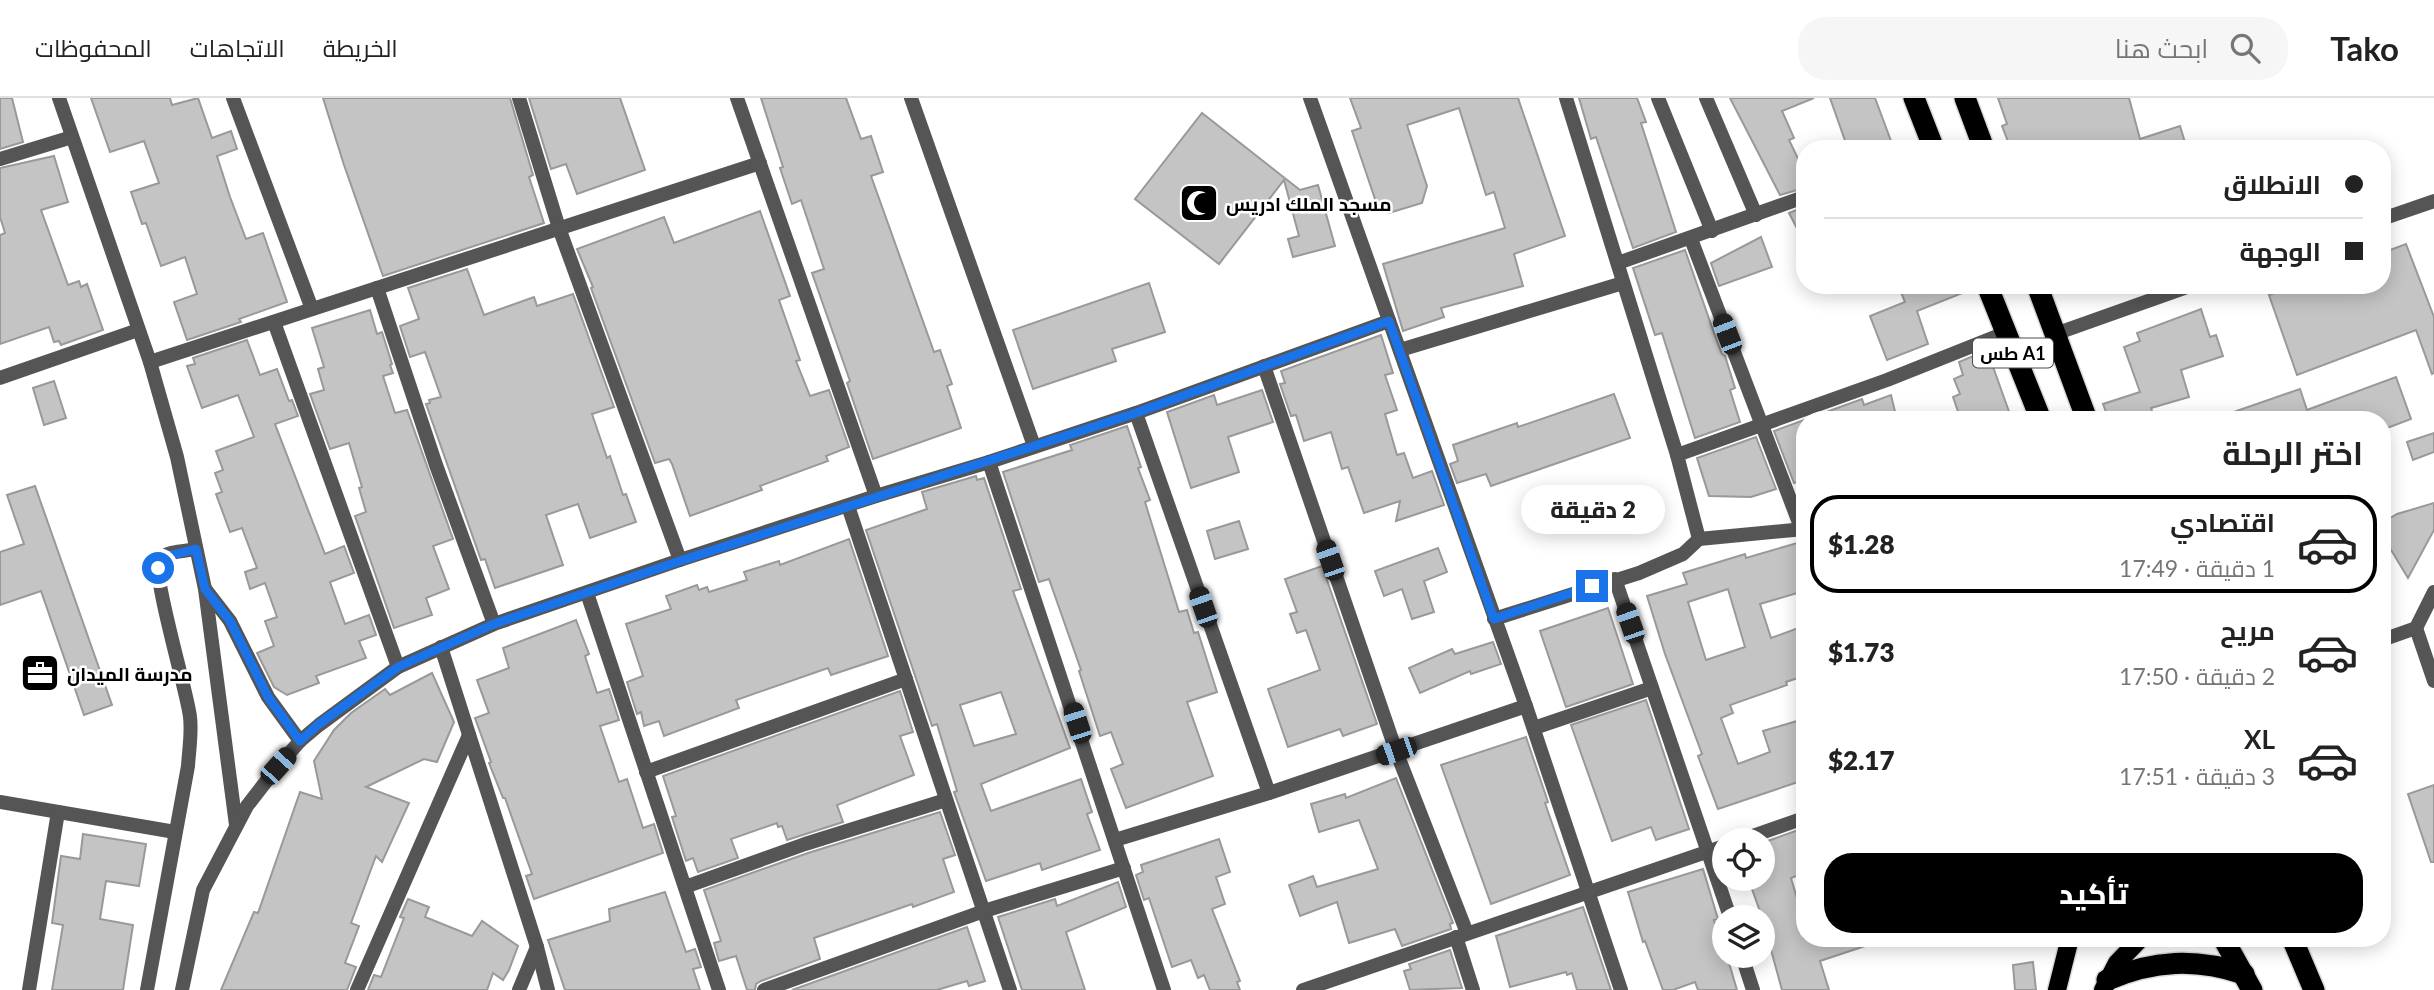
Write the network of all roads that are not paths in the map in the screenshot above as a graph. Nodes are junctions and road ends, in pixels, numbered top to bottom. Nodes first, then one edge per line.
1 (59, 98) edge
2 (519, 98) edge
3 (737, 98) edge
4 (911, 98) edge
5 (1310, 98) edge
6 (1566, 98) edge
7 (1658, 98) edge
8 (1706, 98) edge
9 (1914, 98) edge
10 (1965, 98) edge
11 (237, 99) edge
12 (72, 137) junction
13 (1930, 140) edge
14 (1981, 140) edge
15 (0, 159) edge
16 (761, 163) junction
17 (1796, 200) edge
18 (2434, 201) edge
19 (1756, 215) junction
20 (2391, 216) edge
21 (559, 228) junction
22 (1712, 231) junction
23 (1691, 239) junction
24 (1618, 263) junction
25 (1623, 283) junction
26 (377, 288) junction
27 (1990, 294) edge
28 (2040, 294) edge
29 (2168, 294) edge
30 (312, 309) junction
31 (1389, 321) junction
32 (274, 322) junction
33 (138, 330) junction
34 (2005, 333) junction
35 (2055, 334) junction
36 (1400, 350) junction
37 (150, 362) junction
38 (1264, 366) junction
39 (0, 378) edge
40 (1801, 411) edge
41 (2037, 411) edge
42 (2084, 411) edge
43 (1136, 413) junction
44 (1796, 413) edge
45 (1761, 425) junction
46 (1034, 446) junction
47 (1677, 455) junction
48 (989, 462) junction
49 (876, 496) junction
50 (848, 506) junction
51 (1796, 511) edge
52 (1796, 529) edge
53 (1699, 539) junction
54 (196, 549) junction
55 (680, 561) junction
56 (1615, 579) junction
57 (205, 589) junction
58 (2434, 592) edge
59 (587, 593) junction
60 (1494, 619) junction
61 (494, 624) junction
62 (2416, 628) junction
63 (2391, 637) edge
64 (441, 647) junction
65 (398, 667) junction
66 (906, 679) junction
67 (2434, 681) edge
68 (1652, 688) junction
69 (1526, 706) junction
70 (1534, 728) junction
71 (469, 735) junction
72 (300, 741) junction
73 (1396, 751) junction
74 (646, 772) junction
75 (1269, 793) junction
76 (946, 800) junction
77 (0, 802) edge
78 (58, 812) junction
79 (1796, 821) edge
80 (236, 825) junction
81 (1775, 828) edge
82 (175, 832) junction
83 (1115, 840) junction
84 (1712, 850) edge
85 (1709, 851) junction
86 (1124, 868) junction
87 (685, 887) junction
88 (1589, 893) junction
89 (1726, 905) edge
90 (984, 911) junction
91 (1461, 935) junction
92 (537, 947) junction
93 (2068, 947) edge
94 (2132, 947) edge
95 (2228, 947) edge
96 (2296, 947) edge
97 (1746, 968) edge
98 (2248, 982) edge
99 (2105, 985) edge
100 (1008, 989) edge
101 (29, 990) edge
102 (147, 990) edge
103 (182, 990) edge
104 (357, 990) edge
105 (519, 990) edge
106 (548, 990) edge
107 (719, 990) edge
108 (764, 990) edge
109 (1164, 990) edge
110 (1303, 990) edge
111 (1473, 990) edge
112 (1621, 990) edge
113 (1753, 990) edge
114 (2057, 990) edge
115 (2314, 990) edge

1 - 12 street
2 - 21 street
3 - 16 street
4 - 46 street
5 - 31 street
6 - 24 street
7 - 22 street
8 - 19 street
9 - 13 highway
10 - 14 highway
11 - 30 street
12 - 15 street
12 - 33 street
16 - 21 street
16 - 49 street
17 - 19 street
18 - 20 street
19 - 22 street
21 - 26 street
21 - 55 street
22 - 23 street
23 - 24 street
23 - 45 street
24 - 25 street
25 - 36 street
25 - 47 street
26 - 30 street
26 - 61 street
27 - 34 highway, طس A1
28 - 35 highway, طس A1
29 - 35 street
30 - 32 street
31 - 36 street
31 - 38 street
32 - 37 street
32 - 65 street
33 - 37 street
33 - 39 street
34 - 40 street
34 - 41 highway, طس A1
35 - 42 highway, طس A1
36 - 60 street
37 - 54 street
38 - 43 street
38 - 73 street
43 - 46 street
43 - 75 street
44 - 45 street
45 - 47 street
45 - 51 street
46 - 48 street
47 - 53 street
48 - 49 street
48 - 83 street
49 - 50 street
50 - 55 street
50 - 66 street
52 - 53 street
53 - 56 street
54 - 57 street
54 - 82 street
55 - 59 street
56 - 60 street
56 - 68 street
57 - 72 street
57 - 80 street
58 - 62 street
59 - 61 street
59 - 74 street
60 - 69 street
61 - 64 street
62 - 63 street
62 - 67 street
64 - 65 street
64 - 71 street
65 - 72 street
66 - 74 street
66 - 76 street
68 - 70 street
68 - 85 street
69 - 70 street
69 - 73 street
70 - 88 street
71 - 92 street
71 - 104 street
72 - 80 street
73 - 75 street
73 - 91 street
74 - 87 street
75 - 83 street
76 - 87 street
76 - 90 street
77 - 78 street
78 - 82 street
78 - 101 street
79 - 81 street
80 - 103 street
82 - 102 street
83 - 86 street
84 - 85 street
85 - 88 street
85 - 89 street
86 - 90 street
86 - 109 street
87 - 107 street
88 - 91 street
88 - 112 street
90 - 100 street
90 - 108 street
91 - 110 street
91 - 111 street
92 - 105 street
92 - 106 street
93 - 114 main road
94 - 99 main road
95 - 98 highway
96 - 115 highway
97 - 113 street
98 - 99 highway

